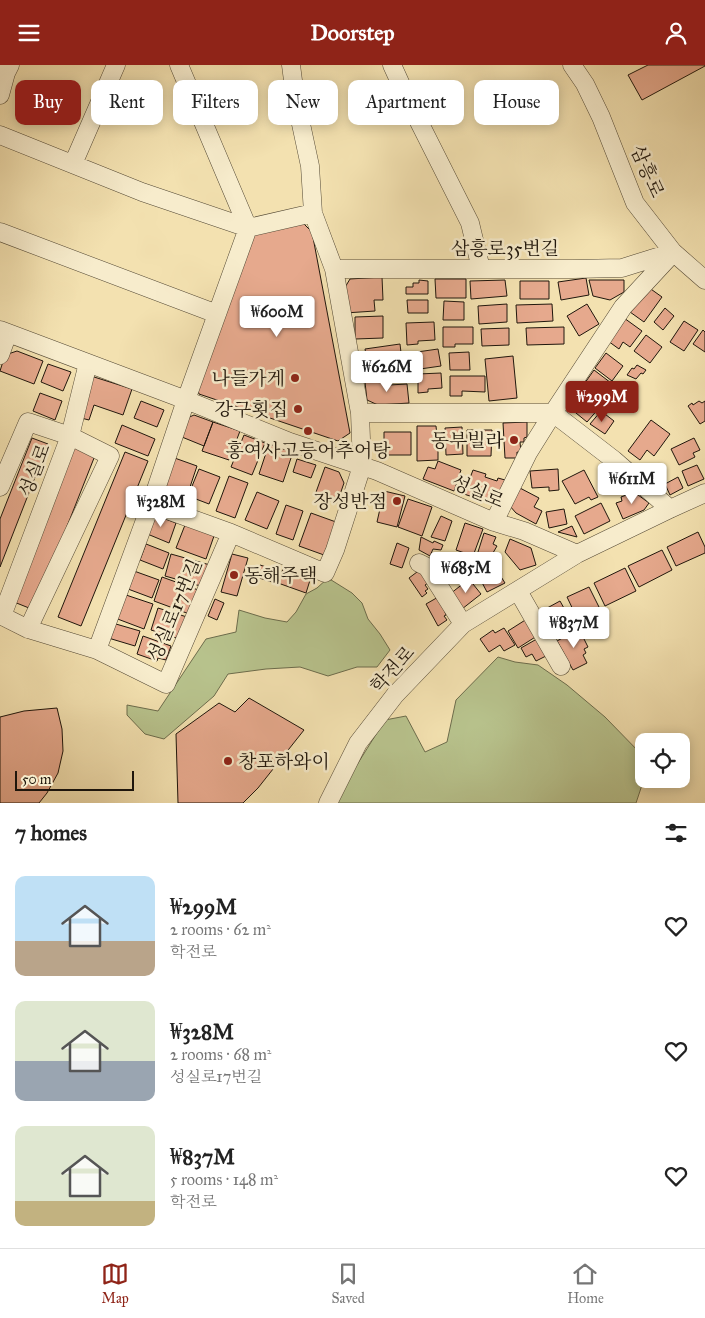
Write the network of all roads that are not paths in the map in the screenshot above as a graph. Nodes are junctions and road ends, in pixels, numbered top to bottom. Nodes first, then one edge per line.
1 (10, 65) edge
2 (116, 65) edge
3 (179, 65) edge
4 (291, 65) edge
5 (392, 65) edge
6 (572, 65) edge
7 (0, 95) edge
8 (0, 135) edge
9 (73, 164) junction
10 (313, 213) junction
11 (248, 228) junction
12 (0, 232) edge
13 (674, 252) junction
14 (334, 269) junction
15 (481, 269) junction
16 (705, 280) edge
17 (217, 314) junction
18 (4, 331) edge
19 (0, 355) edge
20 (88, 363) junction
21 (186, 400) junction
22 (360, 413) junction
23 (553, 413) junction
24 (70, 436) junction
25 (362, 466) junction
26 (0, 487) edge
27 (705, 493) edge
28 (151, 504) junction
29 (670, 509) junction
30 (494, 522) junction
31 (231, 533) junction
32 (577, 554) junction
33 (419, 563) dead end
34 (518, 591) junction
35 (1, 616) edge
36 (463, 624) junction
37 (28, 629) junction
38 (97, 650) junction
39 (561, 666) dead end
40 (328, 803) edge

1 - 7 street
2 - 9 street
3 - 11 street
4 - 10 street
5 - 15 street
6 - 13 street, 삼흥로
8 - 9 street
9 - 11 street
10 - 11 street
10 - 14 street
11 - 17 street
12 - 17 street
13 - 15 street, 삼흥로35번길
13 - 16 street, 삼흥로
13 - 23 street
14 - 15 street, 삼흥로35번길
14 - 22 street
17 - 21 street
18 - 19 street, 성실로
18 - 20 street, 성실로
20 - 21 street, 성실로
20 - 24 street, 성실로
21 - 25 street, 성실로
21 - 28 street
22 - 23 street
22 - 25 street
23 - 29 street
23 - 30 street
24 - 26 street
24 - 35 street, 성실로
24 - 37 street
25 - 30 street, 성실로
25 - 31 street
27 - 29 street, 학전로
28 - 31 street
28 - 38 street
29 - 32 street, 학전로
30 - 32 street, 성실로
31 - 38 street, 성실로17번길
32 - 34 street, 학전로
33 - 36 street
34 - 36 street, 학전로
34 - 39 street
35 - 37 street, 성실로17번길
36 - 40 street, 학전로
37 - 38 street, 성실로17번길

